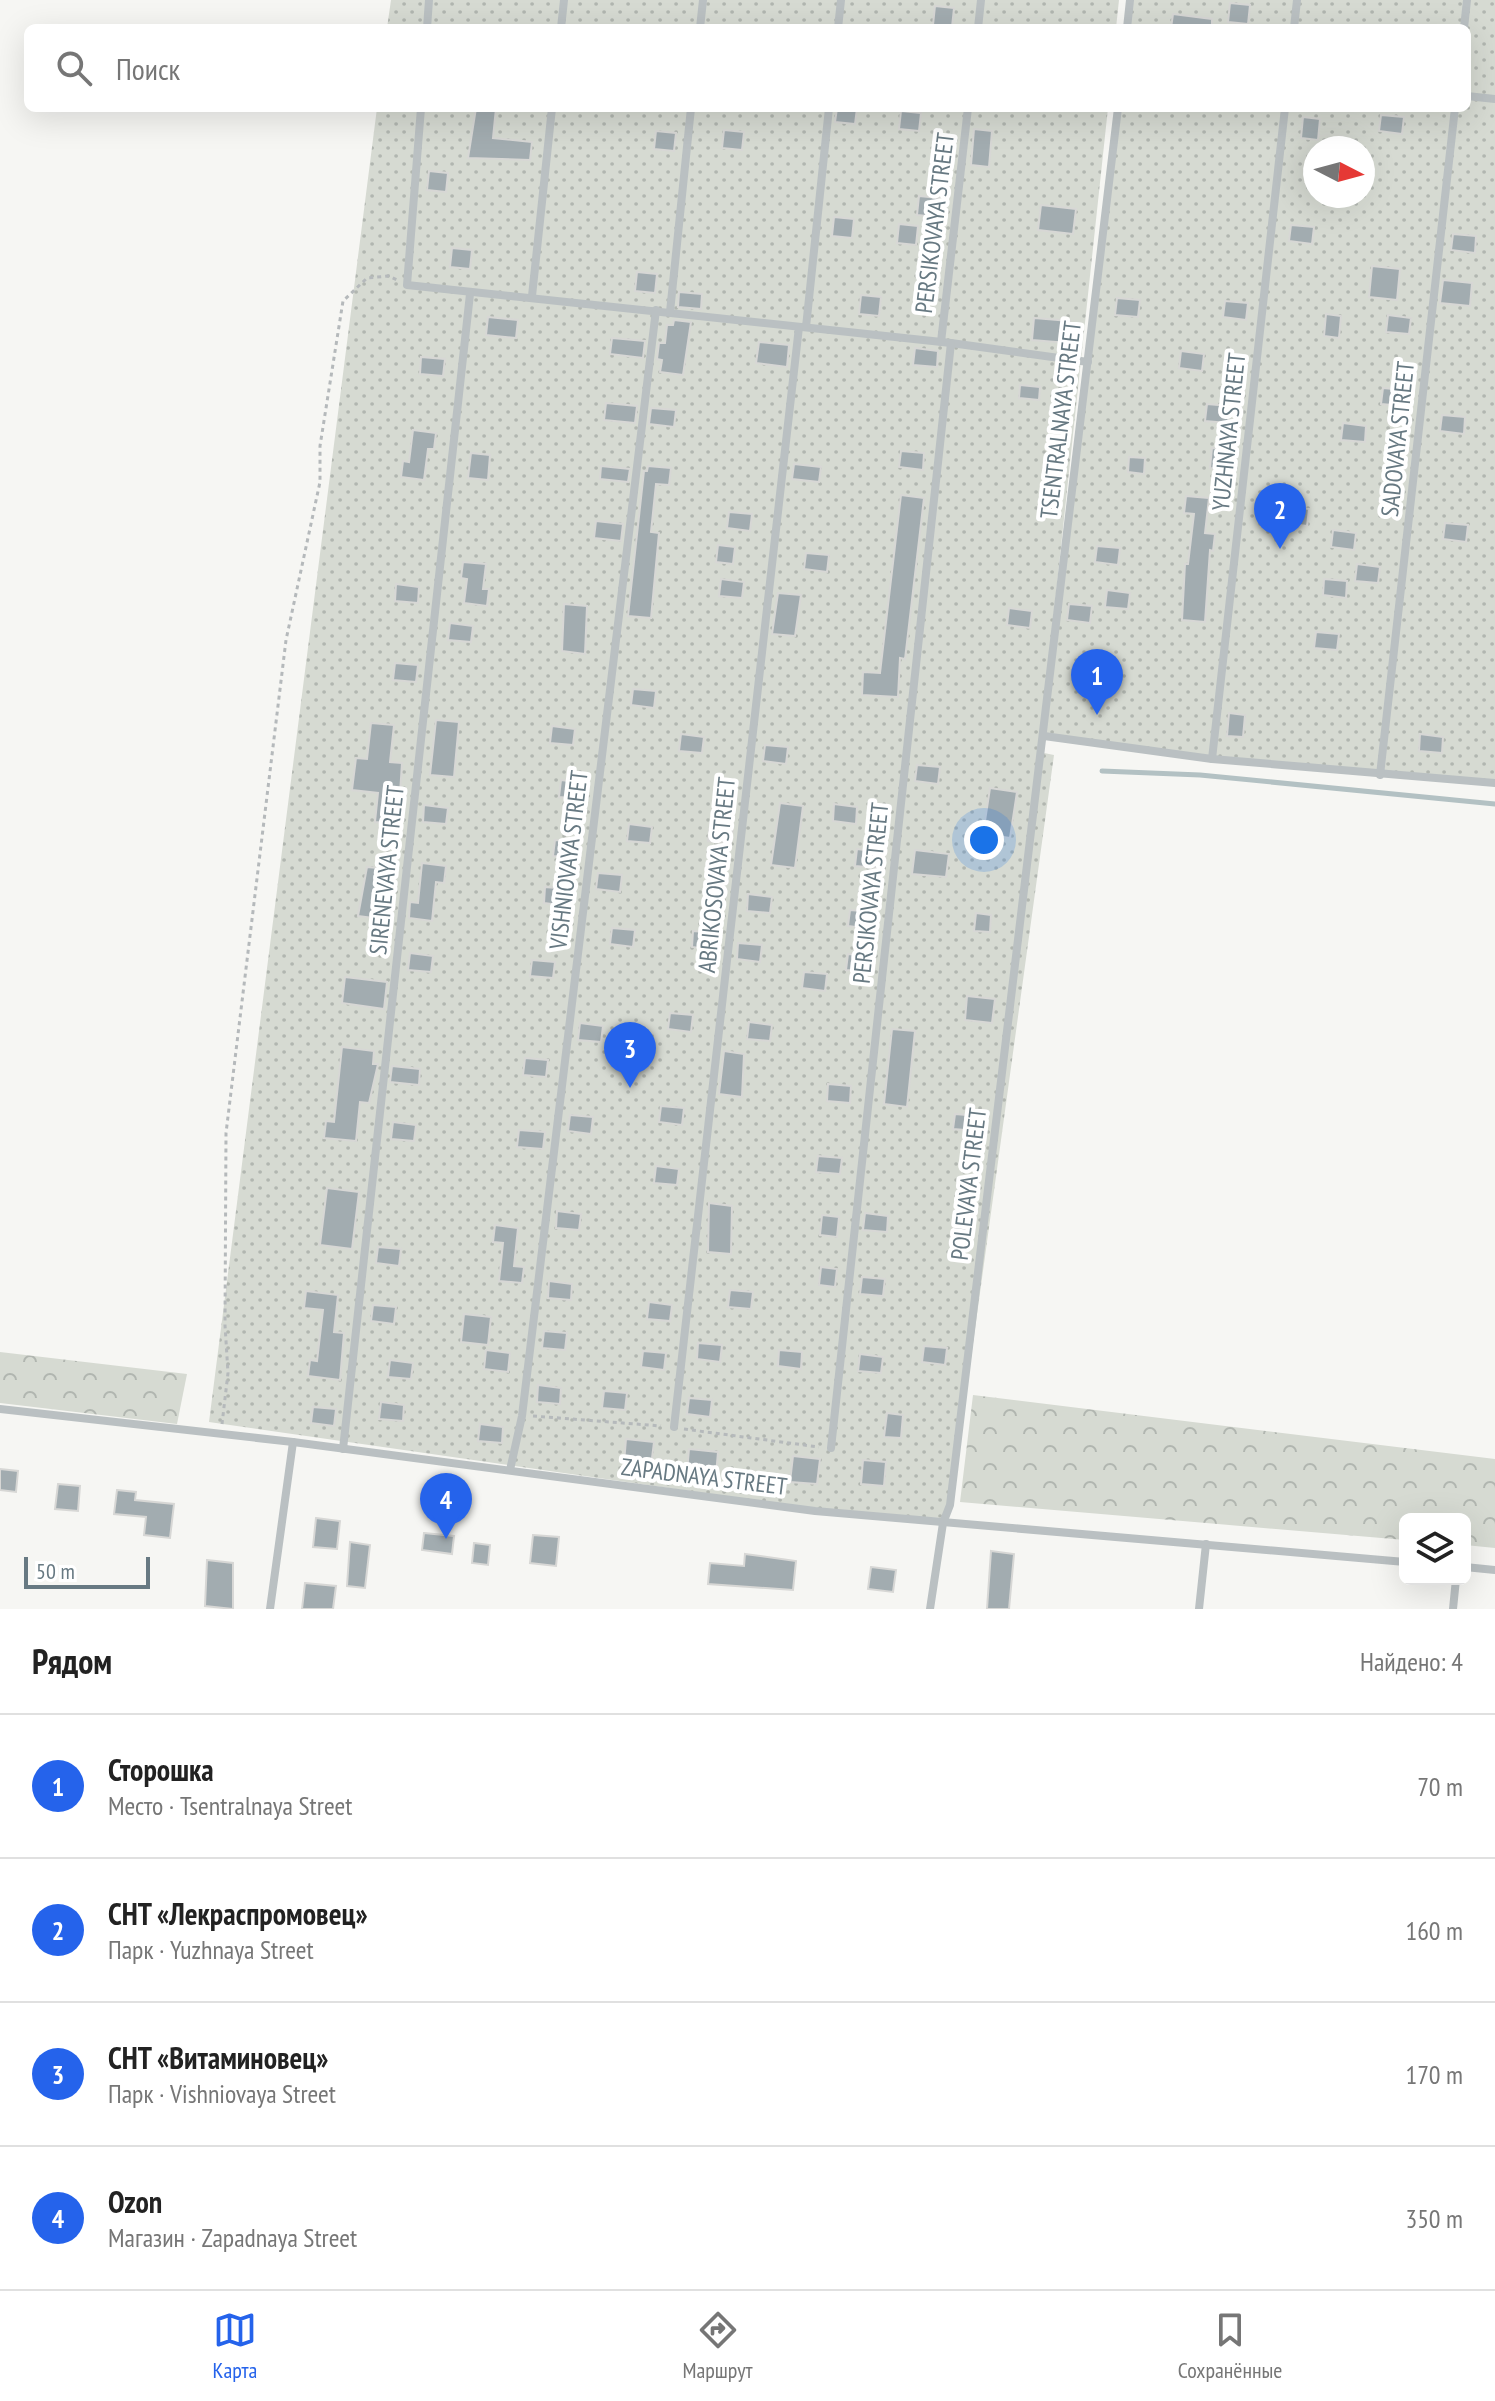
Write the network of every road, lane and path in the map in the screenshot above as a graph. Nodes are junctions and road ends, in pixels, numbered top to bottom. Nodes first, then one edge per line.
1 (429, 0) edge
2 (564, 0) edge
3 (703, 0) edge
4 (841, 0) edge
5 (981, 0) edge
6 (1130, 0) edge
7 (1297, 0) edge
8 (1467, 0) edge
9 (427, 24) edge
10 (561, 24) edge
11 (700, 24) edge
12 (838, 24) edge
13 (978, 24) edge
14 (1127, 24) edge
15 (1294, 24) edge
16 (1464, 24) edge
17 (1471, 96) edge
18 (1495, 99) edge
19 (421, 112) edge
20 (552, 112) edge
21 (691, 112) edge
22 (829, 112) edge
23 (968, 112) edge
24 (1118, 112) edge
25 (1285, 112) edge
26 (1455, 112) edge
27 (407, 285) junction
28 (470, 294) junction
29 (532, 296) junction
30 (656, 310) junction
31 (670, 312) junction
32 (802, 327) junction
33 (941, 342) junction
34 (951, 343) junction
35 (1088, 362) junction
36 (1044, 736) junction
37 (1212, 759) junction
38 (1040, 762) joint
39 (1380, 775) junction
40 (1495, 783) edge
41 (0, 1409) edge
42 (674, 1427) dead end
43 (220, 1434) junction
44 (293, 1442) junction
45 (831, 1448) dead end
46 (343, 1449) junction
47 (510, 1470) junction
48 (943, 1523) junction
49 (1206, 1544) junction
50 (1399, 1561) edge
51 (1471, 1568) edge
52 (1495, 1570) edge
53 (1455, 1585) edge
54 (270, 1609) edge
55 (930, 1609) edge
56 (1199, 1609) edge
57 (1453, 1609) edge

1 - 9 street
2 - 10 street
3 - 11 street
4 - 12 street
5 - 13 street
6 - 14 street
7 - 15 street
8 - 16 street
17 - 18 street
19 - 27 street
20 - 29 street
21 - 31 street
22 - 32 street, ABRIKOSOVAYA STREET
23 - 33 street, PERSIKOVAYA STREET
24 - 35 street, TSENTRALNAYA STREET
25 - 37 street, YUZHNAYA STREET
26 - 39 street, SADOVAYA STREET
27 - 28 street
27 - 43 path
28 - 29 street
28 - 46 street, SIRENEVAYA STREET
29 - 30 street
30 - 31 street
30 - 47 street, VISHNIOVAYA STREET
31 - 32 street
32 - 33 street
32 - 42 street, ABRIKOSOVAYA STREET
33 - 34 street
34 - 35 street
34 - 45 street, PERSIKOVAYA STREET
35 - 36 street, TSENTRALNAYA STREET
36 - 37 street
36 - 38 street, TSENTRALNAYA STREET
37 - 39 street
38 - 48 street, POLEVAYA STREET
39 - 40 street
41 - 43 street, ZAPADNAYA STREET
43 - 44 street, ZAPADNAYA STREET
44 - 46 street, ZAPADNAYA STREET
44 - 54 street
46 - 47 street, ZAPADNAYA STREET
47 - 48 street, ZAPADNAYA STREET
48 - 49 street, ZAPADNAYA STREET
48 - 55 street, POLEVAYA STREET
49 - 50 street, ZAPADNAYA STREET
49 - 56 street
51 - 52 street
53 - 57 street

